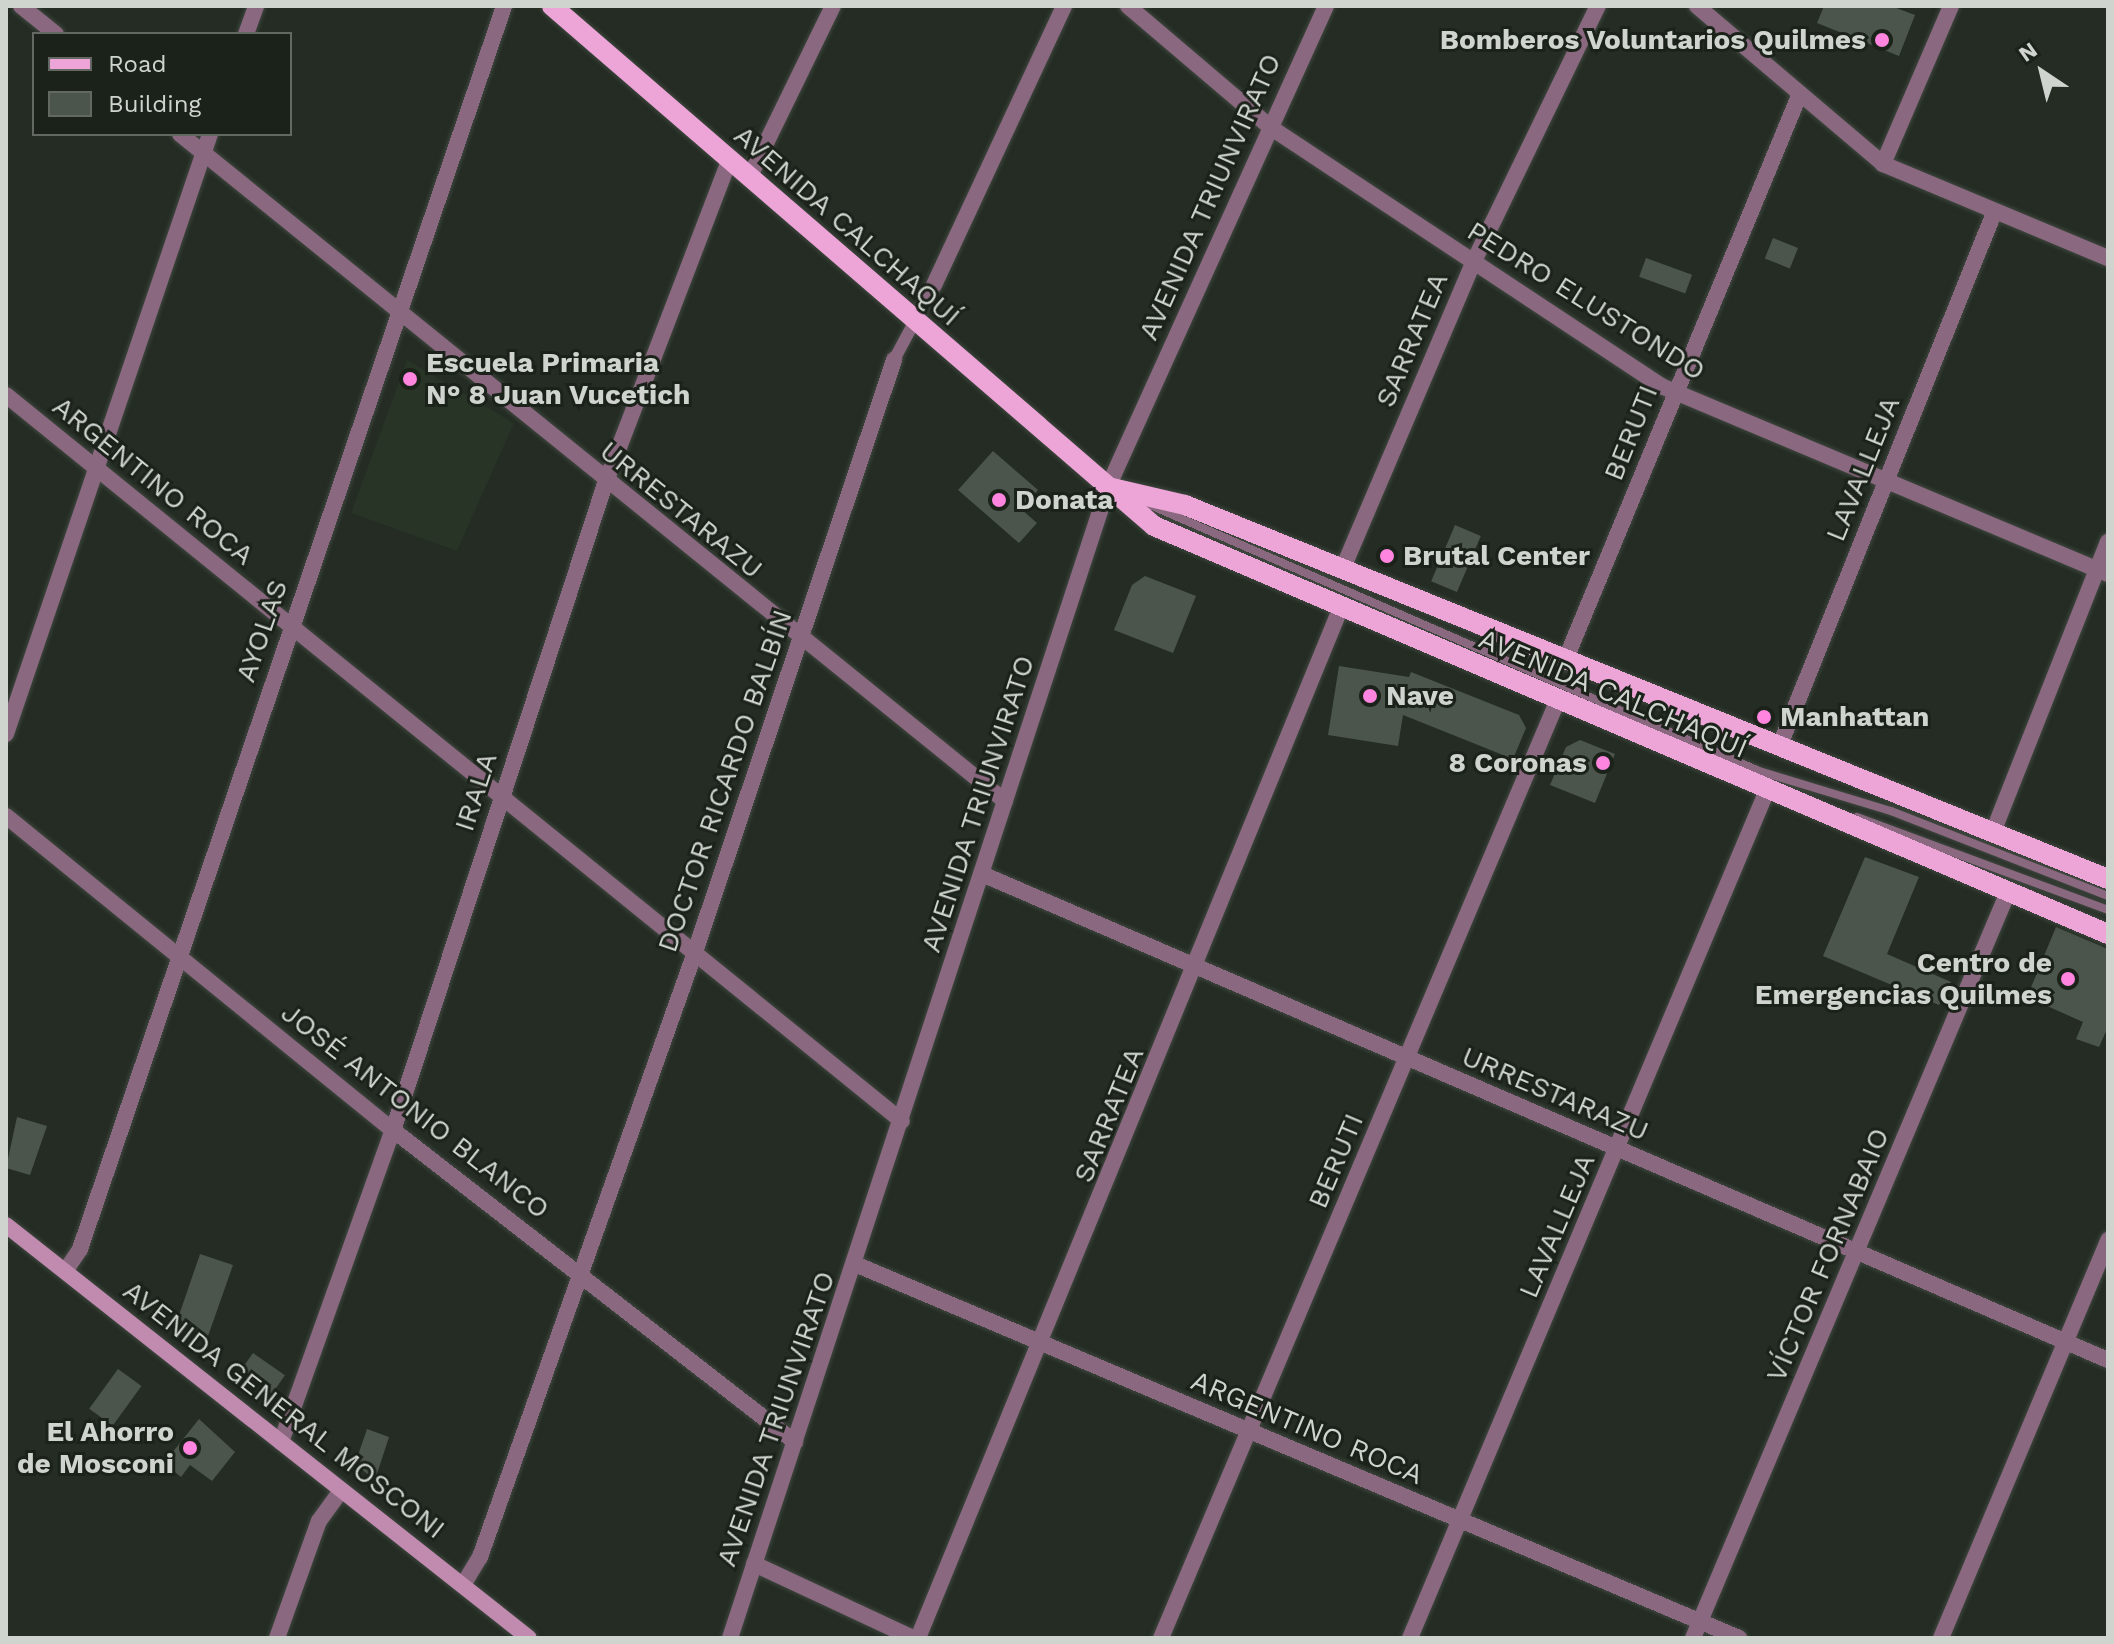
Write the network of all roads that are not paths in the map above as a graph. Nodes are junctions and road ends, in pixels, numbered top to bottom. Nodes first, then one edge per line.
1 (21, 6) edge
2 (256, 6) edge
3 (504, 6) edge
4 (552, 6) edge
5 (833, 6) edge
6 (1064, 6) edge
7 (1128, 6) edge
8 (1326, 6) edge
9 (1598, 6) edge
10 (1697, 6) edge
11 (1951, 6) edge
12 (54, 32) edge
13 (247, 32) edge
14 (1799, 96) junction
15 (1270, 127) junction
16 (182, 136) edge
17 (209, 136) edge
18 (203, 153) junction
19 (729, 161) junction
20 (1883, 164) junction
21 (749, 178) junction
22 (1994, 213) junction
23 (2108, 258) edge
24 (1474, 261) junction
25 (934, 285) joint
26 (400, 315) junction
27 (913, 319) junction
28 (894, 360) joint
29 (1675, 393) junction
30 (6, 395) edge
31 (97, 468) junction
32 (1886, 483) junction
33 (605, 484) junction
34 (1108, 487) junction
35 (2108, 542) edge
36 (1343, 568) junction
37 (2102, 572) edge
38 (1341, 607) junction
39 (291, 626) junction
40 (802, 640) junction
41 (1567, 656) junction
42 (1557, 702) junction
43 (6, 734) edge
44 (1780, 745) junction
45 (1768, 788) junction
46 (501, 795) junction
47 (1005, 801) junction
48 (6, 816) edge
49 (1993, 832) junction
50 (982, 874) junction
51 (2108, 879) edge
52 (2008, 892) junction
53 (2108, 896) edge
54 (2108, 910) edge
55 (2108, 934) edge
56 (694, 955) junction
57 (180, 956) junction
58 (1198, 969) junction
59 (1407, 1059) junction
60 (902, 1121) junction
61 (393, 1130) junction
62 (1618, 1149) junction
63 (7, 1229) edge
64 (2108, 1240) edge
65 (1858, 1253) junction
66 (855, 1264) junction
67 (66, 1270) junction
68 (581, 1275) junction
69 (1044, 1342) junction
70 (2065, 1342) junction
71 (2108, 1360) edge
72 (1248, 1434) junction
73 (281, 1442) junction
74 (795, 1442) junction
75 (341, 1491) junction
76 (1459, 1521) junction
77 (754, 1564) junction
78 (463, 1585) junction
79 (1697, 1630) edge
80 (277, 1638) edge
81 (529, 1638) edge
82 (730, 1638) edge
83 (916, 1638) edge
84 (1161, 1638) edge
85 (1410, 1638) edge
86 (1739, 1638) edge
87 (1941, 1638) edge

1 - 12 street
2 - 13 street
3 - 26 street, AYOLAS
4 - 19 main road, AVENIDA CALCHAQUÍ
5 - 21 street
6 - 25 street, DOCTOR RICARDO BALBÍN
7 - 15 street, PEDRO ELUSTONDO
8 - 15 street, AVENIDA TRIUNVIRATO
9 - 24 street, SARRATEA
10 - 14 street
11 - 20 street
14 - 20 street
14 - 29 street, BERUTI
15 - 24 street, PEDRO ELUSTONDO
15 - 34 street, AVENIDA TRIUNVIRATO
16 - 18 street, URRESTARAZU
17 - 18 street
18 - 26 street, URRESTARAZU
18 - 31 street
19 - 21 main road, AVENIDA CALCHAQUÍ
19 - 33 street, IRALA
20 - 22 street
21 - 27 main road, AVENIDA CALCHAQUÍ
22 - 23 street
22 - 32 street, LAVALLEJA
24 - 29 street, PEDRO ELUSTONDO
24 - 36 street, SARRATEA
25 - 27 street, DOCTOR RICARDO BALBÍN
26 - 33 street, URRESTARAZU
26 - 39 street, AYOLAS
27 - 28 street, DOCTOR RICARDO BALBÍN
27 - 34 main road, AVENIDA CALCHAQUÍ
28 - 40 street, DOCTOR RICARDO BALBÍN
29 - 32 street, PEDRO ELUSTONDO
29 - 41 street, BERUTI
30 - 31 street, ARGENTINO ROCA
31 - 39 street, ARGENTINO ROCA
31 - 43 street
32 - 37 street, PEDRO ELUSTONDO
32 - 44 street, LAVALLEJA
33 - 40 street, URRESTARAZU
33 - 46 street, IRALA
34 - 36 main road, AVENIDA CALCHAQUÍ
34 - 38 main road, AVENIDA CALCHAQUÍ
34 - 47 street, AVENIDA TRIUNVIRATO
34 - 53 lane
35 - 37 street
36 - 41 main road, AVENIDA CALCHAQUÍ
37 - 49 street
38 - 42 main road, AVENIDA CALCHAQUÍ
38 - 58 street, SARRATEA
39 - 46 street, ARGENTINO ROCA
39 - 57 street, AYOLAS
40 - 47 street, URRESTARAZU
40 - 56 street, DOCTOR RICARDO BALBÍN
41 - 44 main road, AVENIDA CALCHAQUÍ
42 - 45 main road, AVENIDA CALCHAQUÍ
42 - 59 street, BERUTI
44 - 49 main road, AVENIDA CALCHAQUÍ
45 - 52 main road, AVENIDA CALCHAQUÍ
45 - 54 lane
45 - 62 street, LAVALLEJA
46 - 56 street, ARGENTINO ROCA
46 - 61 street, IRALA
47 - 50 street, AVENIDA TRIUNVIRATO
48 - 57 street, JOSÉ ANTONIO BLANCO
49 - 51 main road, AVENIDA CALCHAQUÍ
50 - 58 street, URRESTARAZU
50 - 60 street, AVENIDA TRIUNVIRATO
52 - 55 main road, AVENIDA CALCHAQUÍ
52 - 65 street, VÍCTOR FORNABAIO
56 - 60 street, ARGENTINO ROCA
56 - 68 street, DOCTOR RICARDO BALBÍN
57 - 61 street, JOSÉ ANTONIO BLANCO
57 - 67 street, AYOLAS
58 - 59 street, URRESTARAZU
58 - 69 street, SARRATEA
59 - 62 street, URRESTARAZU
59 - 72 street, BERUTI
60 - 66 street, AVENIDA TRIUNVIRATO
61 - 68 street, JOSÉ ANTONIO BLANCO
61 - 73 street, IRALA
62 - 65 street, URRESTARAZU
62 - 76 street, LAVALLEJA
63 - 67 main road, AVENIDA GENERAL MOSCONI
64 - 70 street
65 - 70 street, URRESTARAZU
65 - 79 street, VÍCTOR FORNABAIO
66 - 69 street, ARGENTINO ROCA
66 - 74 street, AVENIDA TRIUNVIRATO
67 - 73 main road, AVENIDA GENERAL MOSCONI
68 - 74 street, JOSÉ ANTONIO BLANCO
68 - 78 street, DOCTOR RICARDO BALBÍN
69 - 72 street, ARGENTINO ROCA
69 - 83 street, SARRATEA
70 - 71 street, URRESTARAZU
70 - 87 street
72 - 76 street, ARGENTINO ROCA
72 - 84 street, BERUTI
73 - 75 main road, AVENIDA GENERAL MOSCONI
74 - 77 street, AVENIDA TRIUNVIRATO
75 - 78 main road, AVENIDA GENERAL MOSCONI
75 - 80 street
76 - 79 street, ARGENTINO ROCA
76 - 85 street, LAVALLEJA
77 - 82 street, AVENIDA TRIUNVIRATO
77 - 83 street
78 - 81 main road, AVENIDA GENERAL MOSCONI
79 - 86 street, ARGENTINO ROCA

